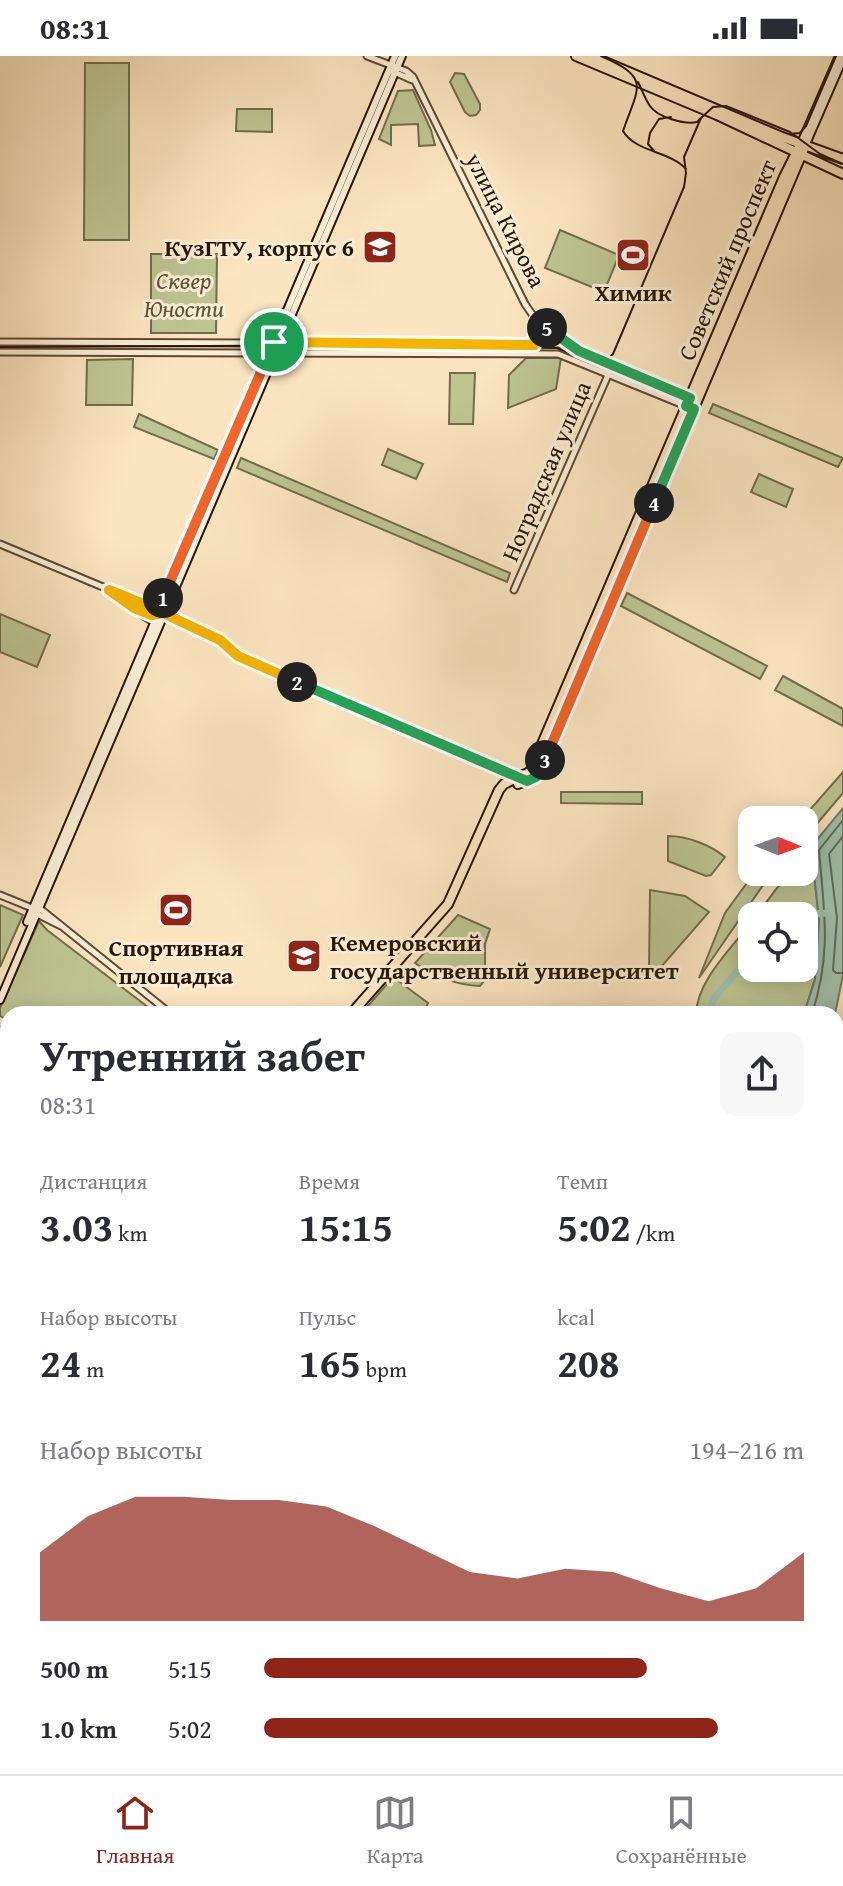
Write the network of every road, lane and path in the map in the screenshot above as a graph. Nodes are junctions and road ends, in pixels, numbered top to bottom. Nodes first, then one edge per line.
1 (367, 56) edge
2 (395, 56) edge
3 (402, 56) edge
4 (576, 56) edge
5 (591, 56) edge
6 (841, 57) edge
7 (393, 68) junction
8 (801, 148) junction
9 (843, 159) edge
10 (843, 174) edge
11 (536, 320) junction
12 (0, 342) edge
13 (278, 342) junction
14 (566, 344) junction
15 (534, 345) junction
16 (0, 352) edge
17 (274, 352) junction
18 (612, 366) junction
19 (607, 374) junction
20 (692, 403) junction
21 (0, 544) edge
22 (109, 590) junction
23 (514, 590) dead end
24 (157, 617) junction
25 (524, 779) junction
26 (0, 895) edge
27 (35, 910) junction
28 (1, 994) edge
29 (161, 1006) edge
30 (358, 1006) edge
31 (365, 1006) edge

1 - 7 street
2 - 7 main road
3 - 7 main road
4 - 8 main road
5 - 8 main road
6 - 8 main road, Советский проспект
7 - 11 street, улица Кирова
7 - 13 main road
8 - 9 main road
8 - 10 main road
8 - 20 main road, Советский проспект
11 - 14 street, улица Кирова
11 - 15 street
12 - 13 street
13 - 15 street
13 - 17 main road
14 - 15 street
14 - 18 street, улица Кирова
16 - 17 street
17 - 19 street
17 - 24 main road
18 - 19 street, Ноградская улица
18 - 20 street, улица Кирова
19 - 20 street
19 - 23 street, Ноградская улица
20 - 25 main road, Советский проспект
21 - 22 street
22 - 24 street
22 - 24 street
24 - 25 street
24 - 27 main road
25 - 30 main road, Советский проспект
25 - 31 main road, Советский проспект
26 - 27 street
27 - 28 main road
27 - 29 street

